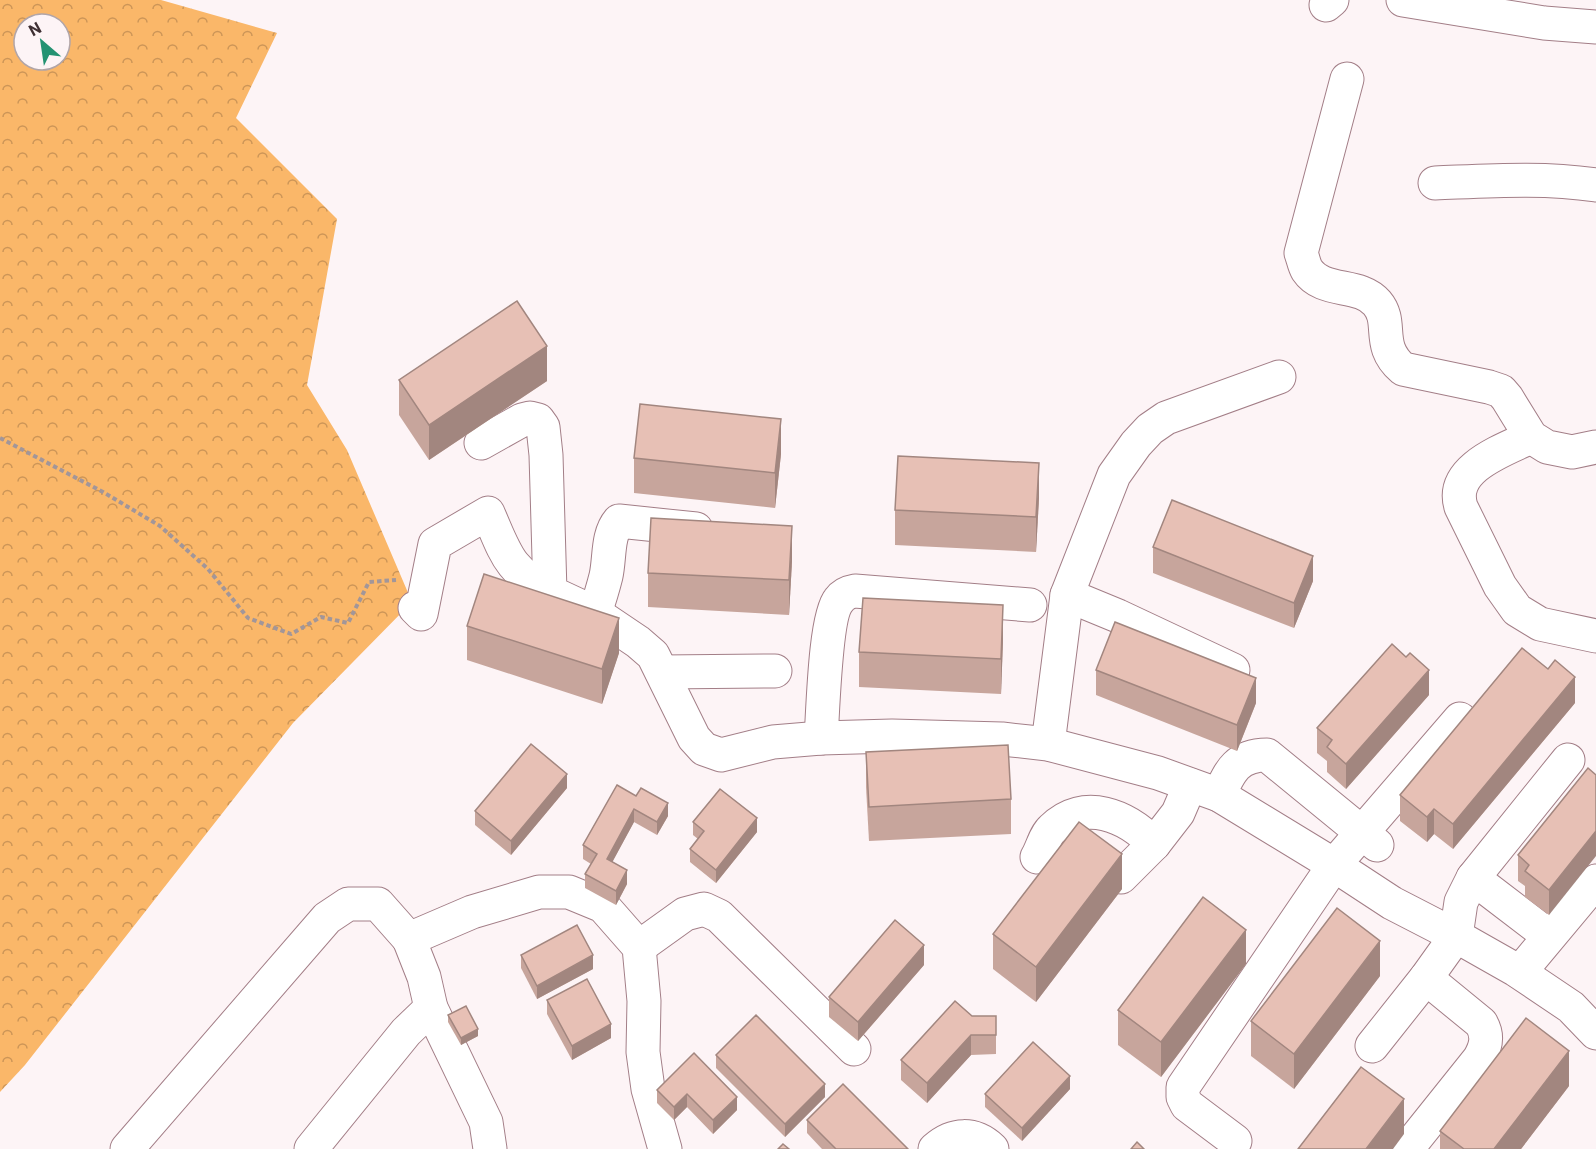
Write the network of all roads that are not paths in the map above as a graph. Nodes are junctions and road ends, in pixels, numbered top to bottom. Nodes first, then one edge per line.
1 (1403, 0) edge
2 (1596, 27) edge
3 (1347, 79) dead end
4 (1435, 183) dead end
5 (1596, 185) edge
6 (1279, 377) dead end
7 (1531, 437) junction
8 (481, 443) dead end
9 (1596, 447) edge
10 (726, 532) edge
11 (550, 592) junction
12 (1067, 595) junction
13 (405, 598) road end
14 (1030, 605) dead end
15 (595, 613) junction
16 (1596, 636) edge
17 (1233, 670) edge
18 (775, 671) dead end
19 (662, 672) junction
20 (1460, 718) dead end
21 (821, 738) junction
22 (1048, 744) junction
23 (1568, 760) dead end
24 (1204, 790) junction
25 (1369, 839) junction
26 (1154, 844) junction
27 (1037, 857) dead end
28 (1334, 865) junction
29 (1121, 877) edge
30 (1473, 878) junction
31 (1596, 881) edge
32 (1456, 936) junction
33 (1549, 936) junction
34 (409, 939) junction
35 (639, 947) junction
36 (1520, 972) junction
37 (1426, 978) junction
38 (431, 1008) junction
39 (1596, 1033) edge
40 (1372, 1046) dead end
41 (854, 1049) dead end
42 (1235, 1140) dead end
43 (127, 1149) edge
44 (311, 1149) edge
45 (490, 1149) edge
46 (665, 1149) edge
47 (935, 1149) edge
48 (992, 1149) edge
49 (1407, 1149) edge

1 - 2 street
3 - 7 street
4 - 5 street
6 - 12 street
7 - 9 street
7 - 16 street
8 - 11 street
10 - 15 street
11 - 13 street
11 - 15 street
12 - 17 street
12 - 22 street
14 - 21 street
15 - 19 street
18 - 19 street
19 - 21 street
20 - 25 street
21 - 22 street
22 - 24 street
23 - 30 street
24 - 25 street
24 - 26 street
24 - 28 street
25 - 28 street
26 - 27 street
26 - 29 street
28 - 32 street
28 - 42 street
30 - 32 street
30 - 33 street
31 - 33 street
32 - 36 street
32 - 37 street
33 - 36 street
34 - 35 street
34 - 38 street
34 - 43 street
35 - 41 street
35 - 46 street
36 - 39 street
37 - 40 street
37 - 49 street
38 - 44 street
38 - 45 street
47 - 48 street

